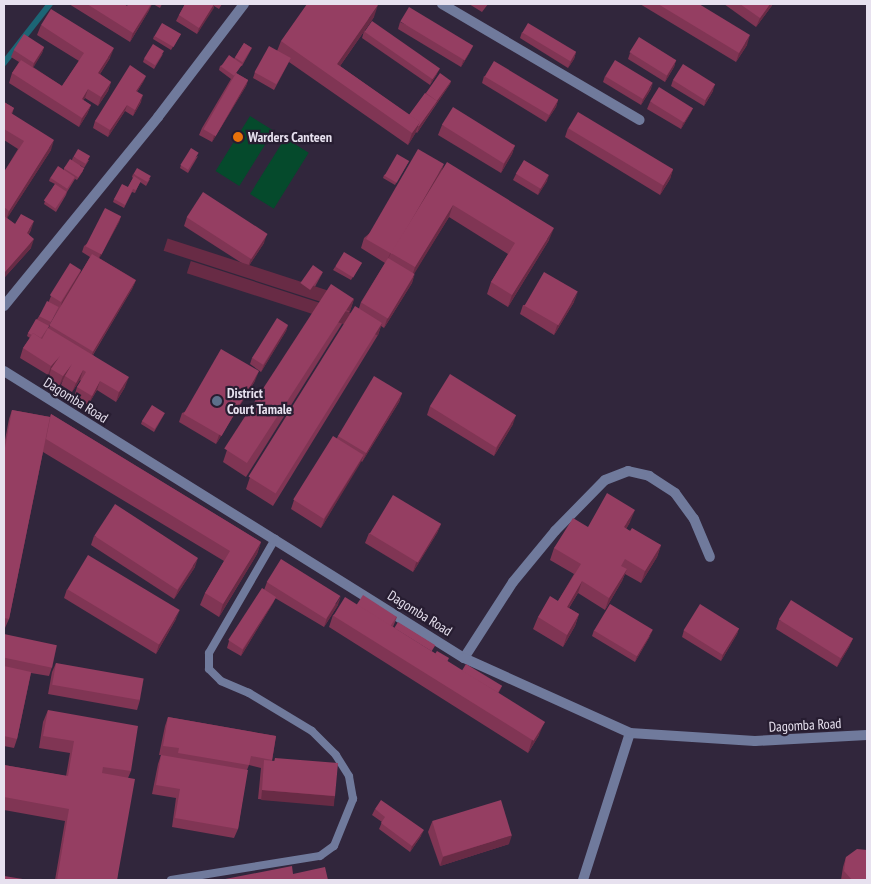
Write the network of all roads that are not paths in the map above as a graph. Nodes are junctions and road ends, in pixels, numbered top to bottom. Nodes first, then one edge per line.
1 (244, 4) edge
2 (442, 4) edge
3 (640, 120) dead end
4 (4, 306) edge
5 (4, 371) edge
6 (276, 539) junction
7 (710, 558) dead end
8 (464, 658) junction
9 (630, 733) junction
10 (867, 735) edge
11 (171, 880) edge
12 (583, 880) edge

1 - 4 street
2 - 3 street
5 - 6 street, Dagomba Road
6 - 8 street, Dagomba Road
6 - 11 lane
7 - 8 street
8 - 9 street, Dagomba Road
9 - 10 street, Dagomba Road
9 - 12 street

